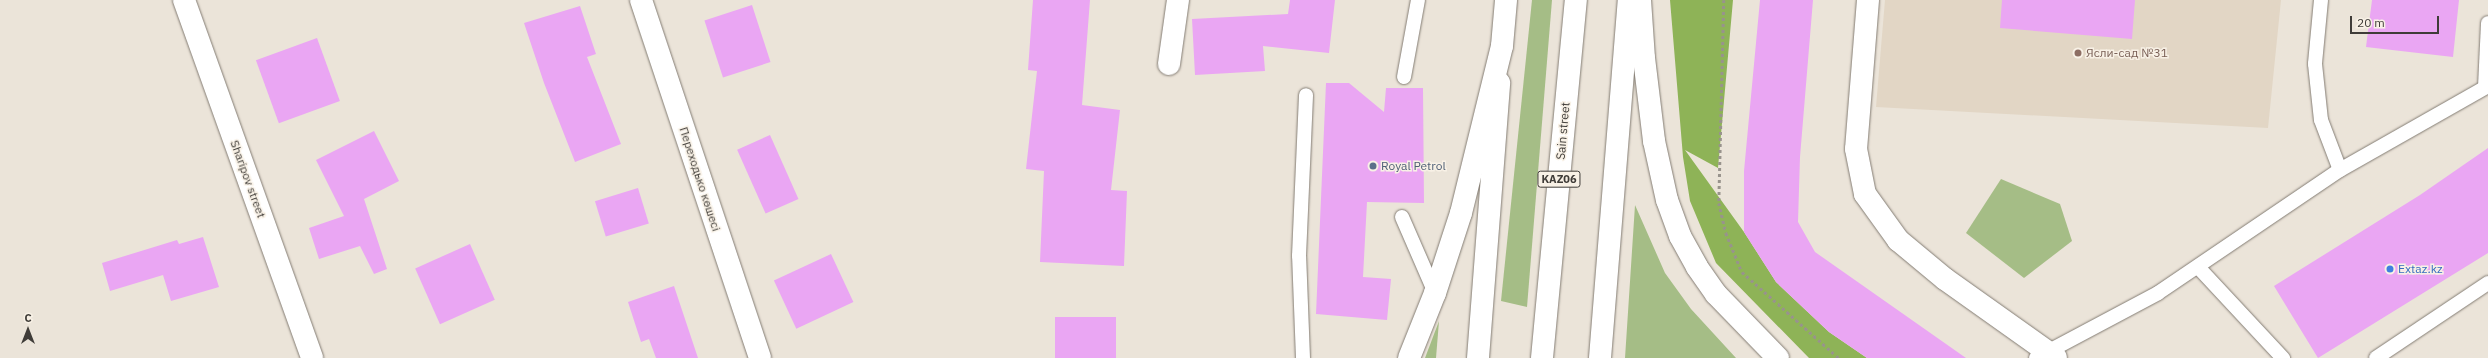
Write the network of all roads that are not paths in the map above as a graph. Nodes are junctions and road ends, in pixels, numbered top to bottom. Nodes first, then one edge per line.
1 (184, 0) edge
2 (640, 0) edge
3 (1178, 0) edge
4 (1418, 0) edge
5 (1506, 0) edge
6 (1576, 0) edge
7 (1629, 0) edge
8 (1640, 0) edge
9 (1868, 0) edge
10 (2321, 0) edge
11 (2488, 23) edge
12 (1502, 46) junction
13 (1169, 64) dead end
14 (1404, 77) dead end
15 (2486, 86) edge
16 (1306, 95) dead end
17 (2340, 170) junction
18 (1402, 217) dead end
19 (2198, 267) junction
20 (2488, 283) edge
21 (1435, 293) junction
22 (2046, 356) edge
23 (312, 358) edge
24 (760, 358) edge
25 (1303, 358) edge
26 (1409, 358) edge
27 (1478, 358) edge
28 (1542, 358) edge
29 (1600, 358) edge
30 (1778, 358) edge
31 (2282, 358) edge
32 (2376, 358) edge

1 - 23 main road, Sharipov street
2 - 24 main road, Переходько көшесі
3 - 13 main road
4 - 14 lane
5 - 12 main road
6 - 28 main road, Sain street / KАZ06
7 - 29 main road
8 - 30 main road
9 - 22 main road
10 - 17 lane
11 - 15 lane
12 - 21 main road
12 - 27 main road
15 - 17 lane
16 - 25 lane
17 - 19 lane
18 - 21 lane
19 - 22 lane
19 - 31 lane
20 - 32 lane
21 - 26 main road

